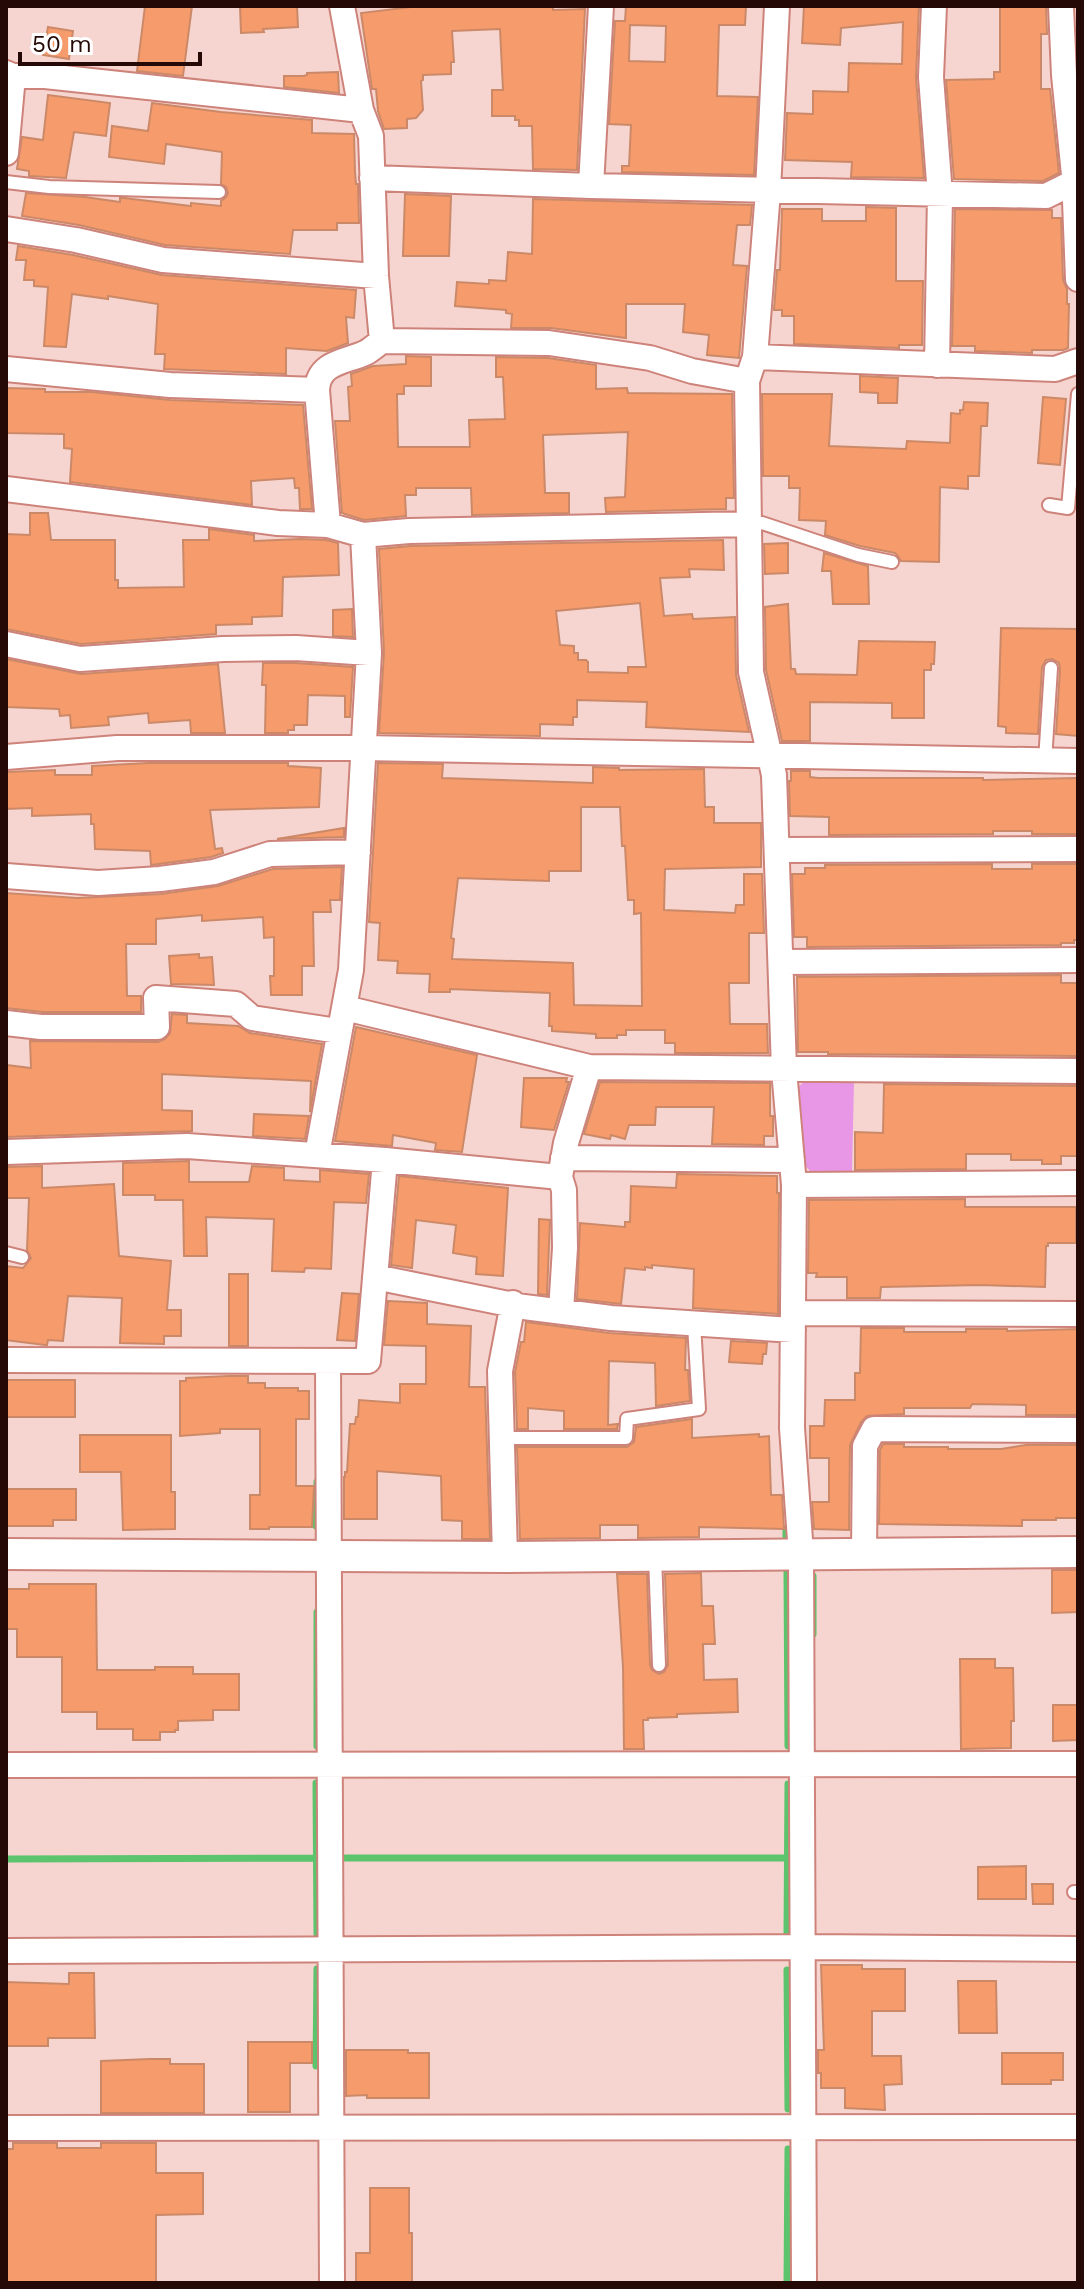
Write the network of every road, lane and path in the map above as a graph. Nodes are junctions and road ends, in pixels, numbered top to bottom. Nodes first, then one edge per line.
1 (342, 6) edge
2 (601, 6) edge
3 (777, 6) edge
4 (934, 6) edge
5 (1061, 6) edge
6 (10, 74) edge
7 (361, 110) junction
8 (6, 153) edge
9 (1075, 177) edge
10 (372, 178) junction
11 (6, 182) edge
12 (591, 186) junction
13 (768, 191) junction
14 (219, 192) dead end
15 (940, 195) junction
16 (6, 229) edge
17 (376, 276) junction
18 (1078, 279) edge
19 (382, 341) junction
20 (755, 357) junction
21 (1078, 361) edge
22 (937, 365) junction
23 (6, 369) edge
24 (747, 381) junction
25 (317, 390) junction
26 (1078, 394) edge
27 (6, 489) edge
28 (1049, 505) dead end
29 (750, 524) junction
30 (328, 525) junction
31 (363, 535) junction
32 (892, 562) dead end
33 (6, 644) edge
34 (369, 653) junction
35 (1051, 668) dead end
36 (363, 748) junction
37 (771, 755) junction
38 (6, 757) edge
39 (1045, 761) junction
40 (1078, 761) edge
41 (1078, 849) edge
42 (777, 850) junction
43 (358, 852) junction
44 (6, 876) edge
45 (1078, 960) edge
46 (782, 962) junction
47 (342, 1019) junction
48 (6, 1023) edge
49 (589, 1067) junction
50 (784, 1070) junction
51 (1078, 1071) edge
52 (6, 1152) edge
53 (317, 1155) junction
54 (385, 1160) junction
55 (792, 1160) junction
56 (562, 1167) junction
57 (1078, 1183) edge
58 (794, 1185) junction
59 (6, 1253) edge
60 (22, 1257) dead end
61 (375, 1277) junction
62 (513, 1303) junction
63 (561, 1311) junction
64 (1078, 1314) edge
65 (793, 1321) junction
66 (694, 1324) junction
67 (6, 1360) edge
68 (328, 1361) junction
69 (1078, 1430) edge
70 (502, 1438) junction
71 (1078, 1552) edge
72 (864, 1553) junction
73 (6, 1554) edge
74 (801, 1554) junction
75 (655, 1556) junction
76 (329, 1557) junction
77 (505, 1557) junction
78 (659, 1665) dead end
79 (1078, 1764) edge
80 (6, 1765) edge
81 (330, 1765) junction
82 (802, 1765) junction
83 (803, 1947) junction
84 (1078, 1949) edge
85 (6, 1951) edge
86 (331, 1951) junction
87 (803, 2126) junction
88 (1078, 2127) edge
89 (6, 2128) edge
90 (332, 2129) junction
91 (332, 2283) edge
92 (804, 2283) edge

1 - 7 street
2 - 12 street
3 - 13 street
4 - 15 street
5 - 9 street
6 - 7 street
6 - 8 street
7 - 10 street
9 - 15 street
9 - 18 street
10 - 12 street
10 - 17 street
11 - 14 lane
12 - 13 street
13 - 15 street
13 - 20 street
15 - 22 street
16 - 17 street
17 - 19 street
19 - 24 street
19 - 25 street
20 - 22 street
20 - 24 street
21 - 22 street
23 - 25 street
24 - 29 street
25 - 30 street
26 - 28 lane
27 - 30 street
29 - 31 street
29 - 32 lane
29 - 37 street
30 - 31 street
31 - 34 street
33 - 34 street
34 - 36 street
35 - 39 lane
36 - 37 street
36 - 38 street
36 - 43 street
37 - 39 street
37 - 42 street
39 - 40 street
41 - 42 street
42 - 46 street
43 - 44 street
43 - 47 street
45 - 46 street
46 - 50 street
47 - 48 street
47 - 49 street
47 - 53 street
49 - 50 street
49 - 56 street
50 - 51 street
50 - 55 street
52 - 53 street
53 - 54 street
54 - 56 street
54 - 61 street
55 - 56 street
55 - 58 street
56 - 63 street
57 - 58 street
58 - 65 street
59 - 60 lane
61 - 62 street
61 - 68 street
62 - 63 street
62 - 70 street
63 - 66 street
64 - 65 street
65 - 66 street
65 - 74 street
66 - 70 lane
67 - 68 street
68 - 76 street
69 - 72 street
70 - 77 street
71 - 72 street
72 - 74 street
73 - 76 street
74 - 75 street
74 - 82 street
75 - 77 street
75 - 78 lane
76 - 77 street
76 - 81 street
79 - 82 street
80 - 81 street
81 - 82 street
81 - 86 street
82 - 83 street
83 - 84 street
83 - 86 street
83 - 87 street
85 - 86 street
86 - 90 street
87 - 88 street
87 - 90 street
87 - 92 street
89 - 90 street
90 - 91 street

